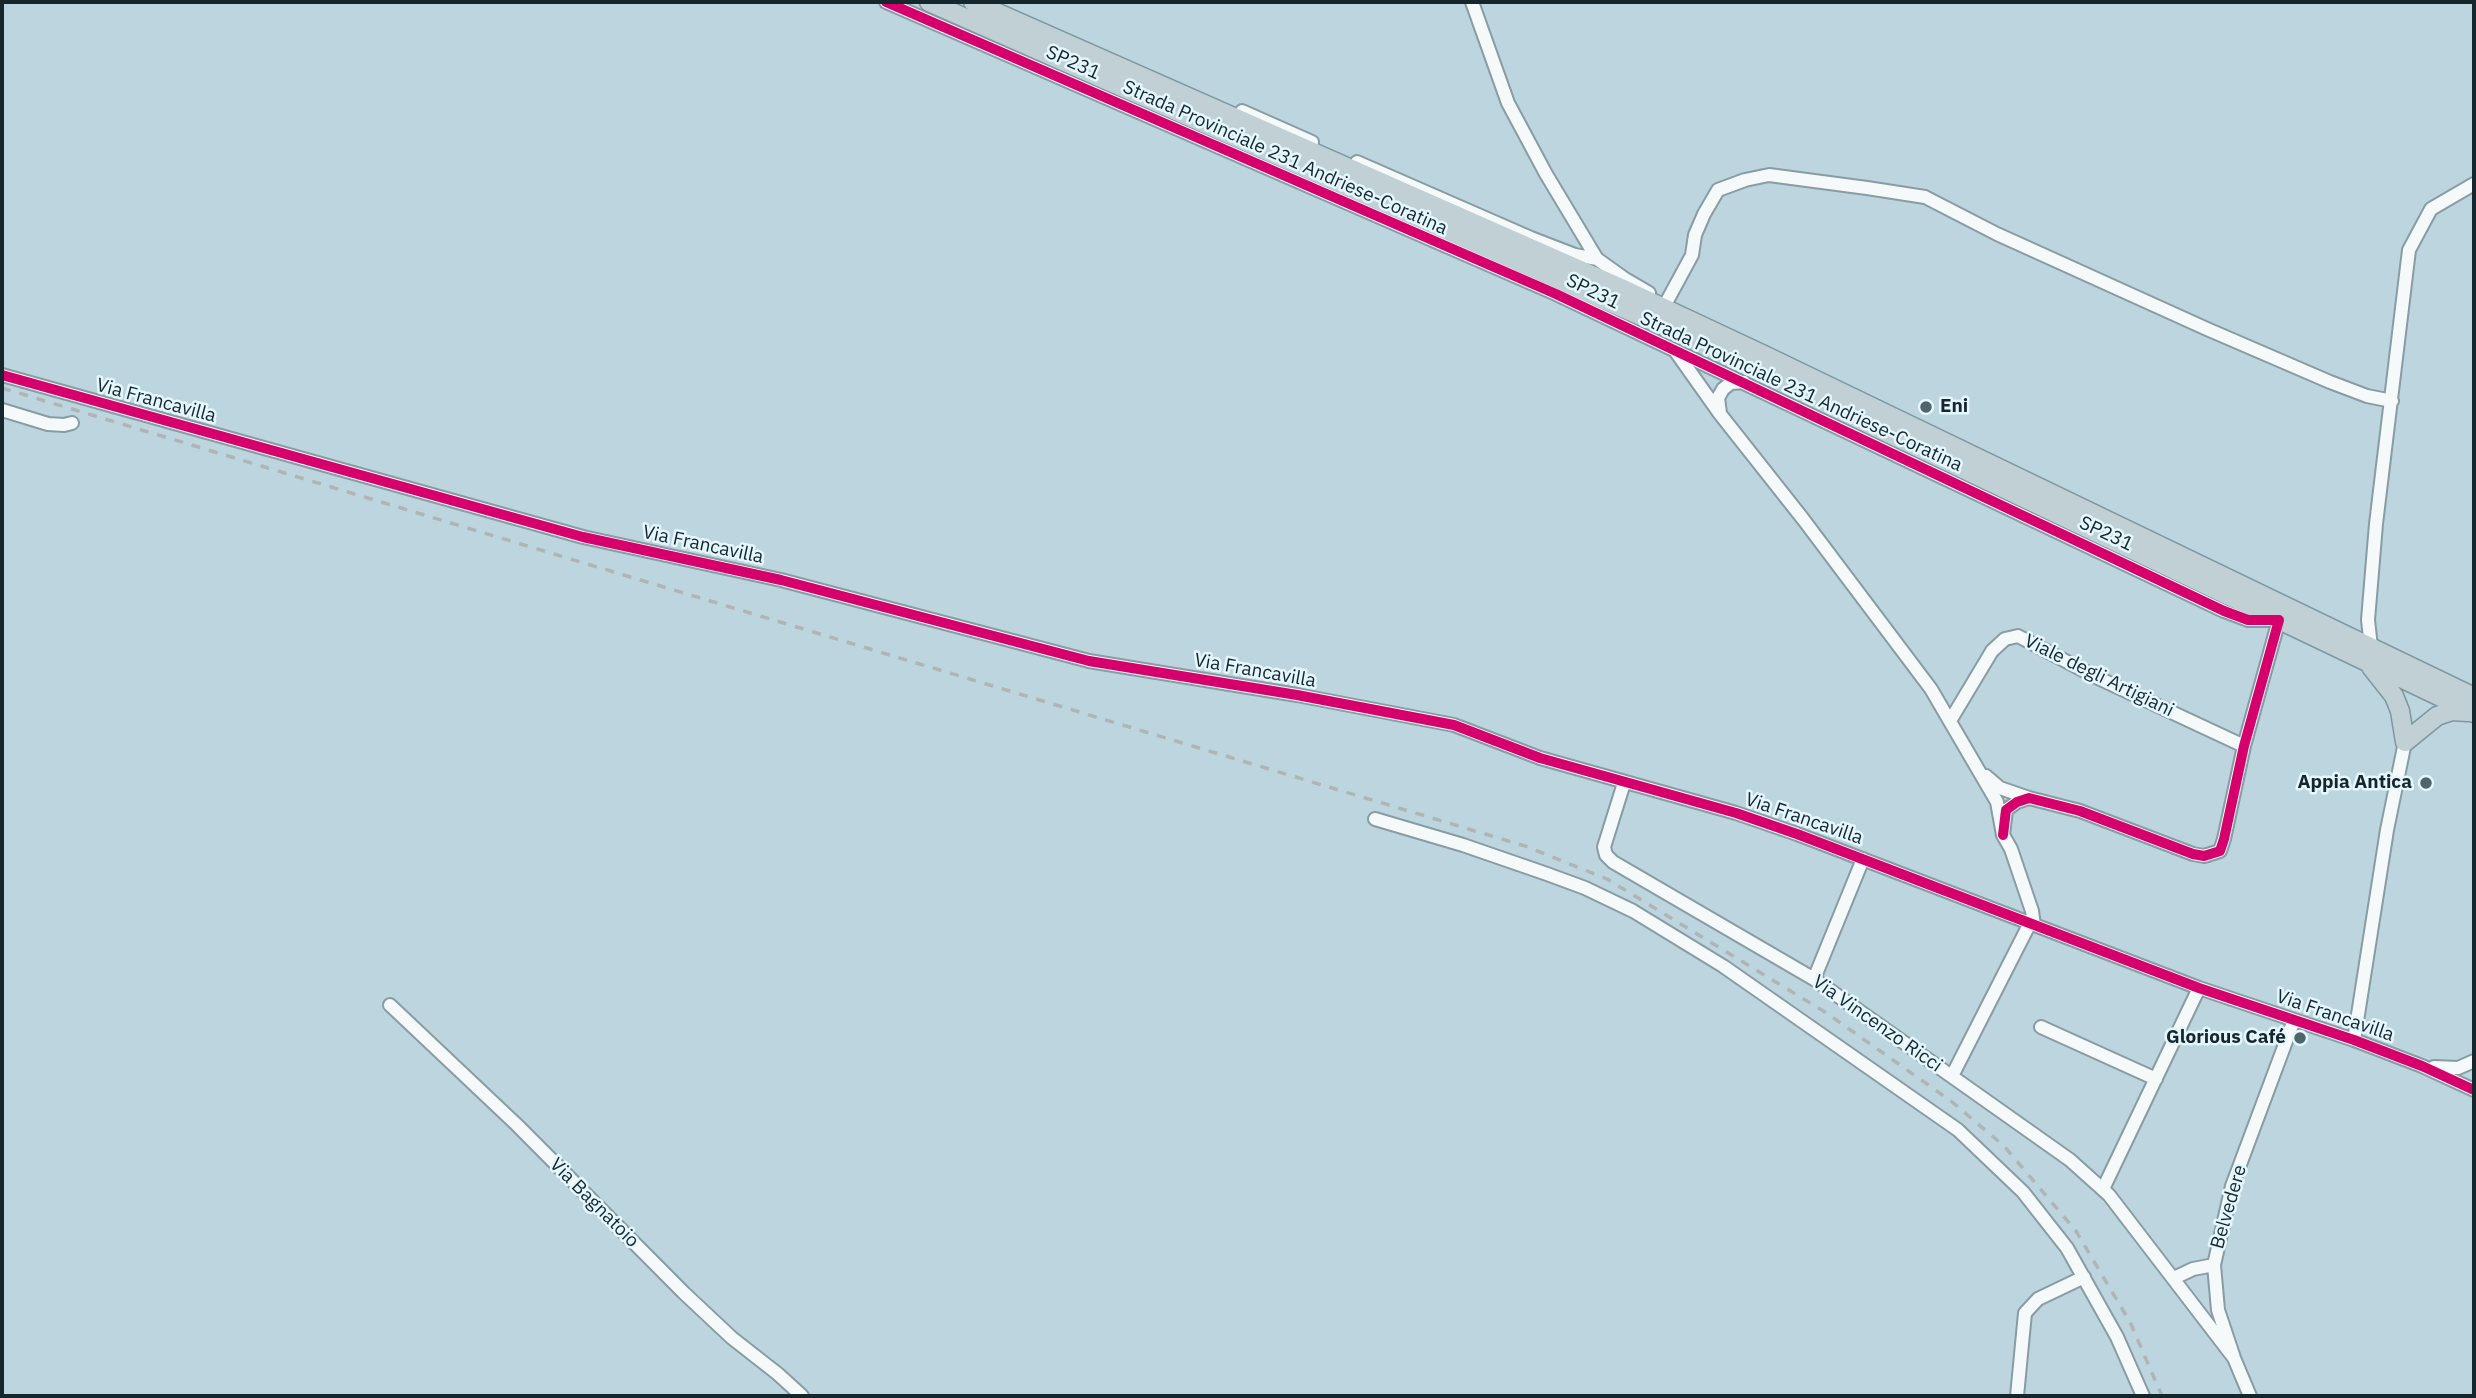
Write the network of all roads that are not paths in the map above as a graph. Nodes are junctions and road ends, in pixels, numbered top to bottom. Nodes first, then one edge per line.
1 (886, 2) edge
2 (929, 2) edge
3 (973, 2) edge
4 (992, 2) edge
5 (1472, 2) edge
6 (2474, 184) edge
7 (1597, 259) junction
8 (1666, 303) junction
9 (1731, 340) junction
10 (1676, 352) junction
11 (2, 375) edge
12 (1744, 382) junction
13 (2392, 401) junction
14 (2, 410) edge
15 (1720, 414) junction
16 (72, 423) dead end
17 (2279, 620) junction
18 (2369, 654) junction
19 (2473, 707) edge
20 (1950, 722) junction
21 (2405, 742) junction
22 (2244, 747) junction
23 (1978, 769) junction
24 (1624, 783) junction
25 (2029, 798) junction
26 (1375, 819) dead end
27 (2003, 835) junction
28 (1863, 859) junction
29 (2032, 924) junction
30 (1814, 979) junction
31 (2199, 988) junction
32 (390, 1005) dead end
33 (2294, 1020) junction
34 (2041, 1027) dead end
35 (2354, 1040) junction
36 (2474, 1061) edge
37 (2422, 1066) junction
38 (1952, 1076) junction
39 (2156, 1079) junction
40 (2474, 1090) edge
41 (2103, 1189) junction
42 (2214, 1265) junction
43 (2084, 1277) junction
44 (2174, 1278) junction
45 (2216, 1293) junction
46 (2191, 1300) junction
47 (2234, 1358) junction
48 (802, 1396) edge
49 (2017, 1396) edge
50 (2143, 1396) edge
51 (2250, 1396) edge

1 - 10 street, SP231
2 - 17 highway, Strada Provinciale 231 Andriese-Coratina / SP231
3 - 9 highway, Strada Provinciale 231 Andriese-Coratina / SP231
4 - 7 street
5 - 7 street
6 - 13 street
7 - 8 street
8 - 9 street
8 - 13 street
9 - 18 highway, Strada Provinciale 231 Andriese-Coratina / SP231
10 - 12 street, SP231
10 - 15 street
11 - 24 street, Via Francavilla
12 - 15 street
12 - 17 street, SP231
13 - 18 street
14 - 16 street
15 - 20 street
17 - 18 highway, Strada Provinciale 231 Andriese-Coratina / SP231
17 - 22 street
18 - 19 highway, Strada Provinciale 231 Andriese-Coratina / SP231
18 - 21 highway
19 - 21 highway
20 - 22 street, Viale degli Artigiani
20 - 23 street
21 - 35 street
22 - 25 street
23 - 25 street
23 - 27 street
24 - 28 street, Via Francavilla
24 - 30 street, Via Vincenzo Ricci
25 - 27 street
26 - 43 street
27 - 29 street
28 - 29 street, Via Francavilla
28 - 30 street
29 - 31 street, Via Francavilla
29 - 38 street
30 - 38 street, Via Vincenzo Ricci
31 - 33 street, Via Francavilla
31 - 39 street
32 - 48 street, Via Bagnatoio
33 - 35 street, Via Francavilla
33 - 42 street, Belvedere
34 - 39 street
35 - 37 street, Via Francavilla
36 - 37 street
37 - 40 street, Via Francavilla
38 - 41 street, Via Vincenzo Ricci
39 - 41 street
41 - 44 street, Via Vincenzo Ricci
42 - 44 street
42 - 45 street, Belvedere
43 - 49 street
43 - 50 street
44 - 46 street, Via Vincenzo Ricci
45 - 46 street
45 - 47 street, Belvedere
46 - 47 street, Via Vincenzo Ricci
47 - 51 street, Belvedere

